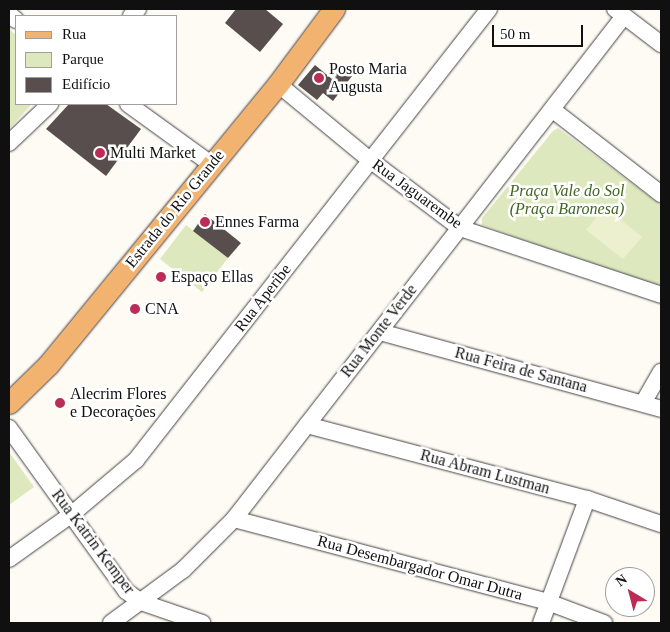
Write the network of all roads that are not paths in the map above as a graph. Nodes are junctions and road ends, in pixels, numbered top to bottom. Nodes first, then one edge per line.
1 (334, 9) edge
2 (489, 9) edge
3 (620, 12) edge
4 (661, 44) edge
5 (278, 84) junction
6 (49, 105) edge
7 (129, 105) edge
8 (553, 110) junction
9 (9, 143) edge
10 (370, 160) junction
11 (211, 164) junction
12 (661, 194) edge
13 (460, 228) junction
14 (661, 296) edge
15 (380, 332) junction
16 (661, 372) edge
17 (9, 403) edge
18 (643, 403) junction
19 (661, 409) edge
20 (307, 425) junction
21 (9, 428) edge
22 (587, 499) junction
23 (72, 514) junction
24 (234, 519) junction
25 (661, 524) edge
26 (9, 559) edge
27 (141, 602) junction
28 (548, 602) junction
29 (111, 623) edge
30 (202, 623) edge
31 (541, 623) edge
32 (604, 623) edge

1 - 5 main road, Estrada do Rio Grande
2 - 10 street, Rua Aperibe
3 - 4 street
3 - 8 street, Rua Monte Verde
5 - 10 street, Rua Jaguarembe
5 - 11 main road, Estrada do Rio Grande
6 - 9 street
7 - 11 street
8 - 12 street
8 - 13 street, Rua Monte Verde
10 - 13 street, Rua Jaguarembe
10 - 23 street, Rua Aperibe
11 - 17 main road, Estrada do Rio Grande
13 - 14 street, Rua Jaguarembe
13 - 15 street, Rua Monte Verde
15 - 18 street, Rua Feira de Santana
15 - 20 street, Rua Monte Verde
16 - 18 street
18 - 19 street, Rua Feira de Santana
20 - 22 street, Rua Abram Lustman
20 - 24 street, Rua Monte Verde
21 - 23 street, Rua Katrin Kemper
22 - 25 street, Rua Abram Lustman
22 - 28 street
23 - 26 street, Rua Aperibe
23 - 27 street, Rua Katrin Kemper
24 - 27 street, Rua Monte Verde
24 - 28 street, Rua Desembargador Omar Dutra
27 - 29 street, Rua Monte Verde
27 - 30 street, Rua Katrin Kemper
28 - 31 street
28 - 32 street, Rua Desembargador Omar Dutra

